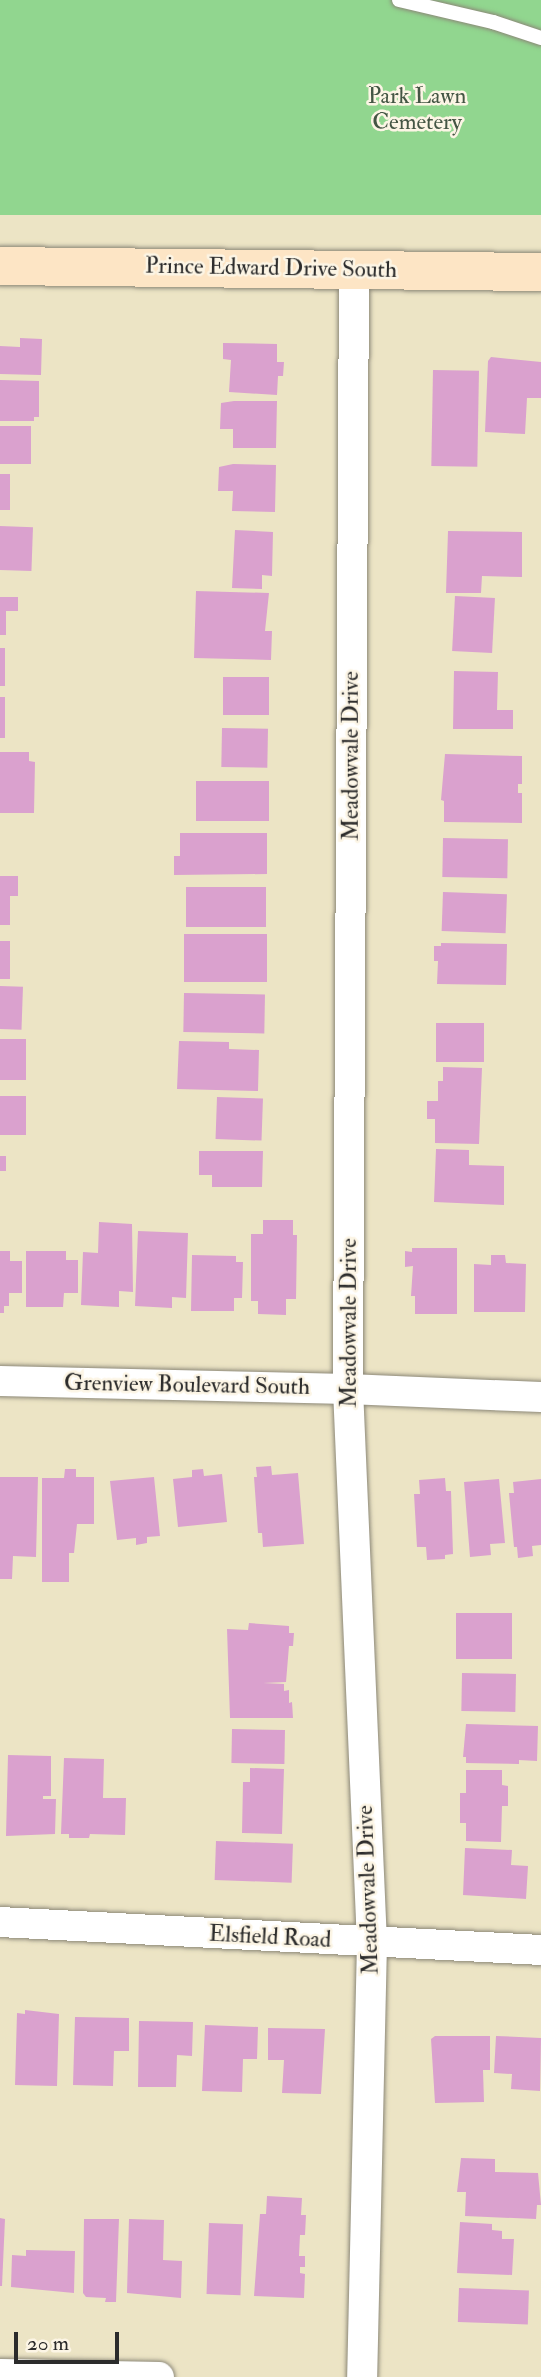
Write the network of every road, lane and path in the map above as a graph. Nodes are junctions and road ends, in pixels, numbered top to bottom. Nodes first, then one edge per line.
1 (399, 0) edge
2 (541, 38) edge
3 (0, 266) edge
4 (354, 269) junction
5 (541, 272) edge
6 (0, 1381) edge
7 (348, 1389) junction
8 (541, 1396) edge
9 (0, 1922) edge
10 (372, 1943) junction
11 (541, 1950) edge
12 (0, 2374) edge
13 (159, 2377) edge
14 (362, 2377) edge

1 - 2 lane
3 - 4 street, Prince Edward Drive South
4 - 5 street, Prince Edward Drive South
4 - 7 street, Meadowvale Drive
6 - 7 street, Grenview Boulevard South
7 - 8 street, Grenview Boulevard South
7 - 10 street, Meadowvale Drive
9 - 10 street, Elsfield Road
10 - 11 street, Elsfield Road
10 - 14 street, Meadowvale Drive
12 - 13 street

